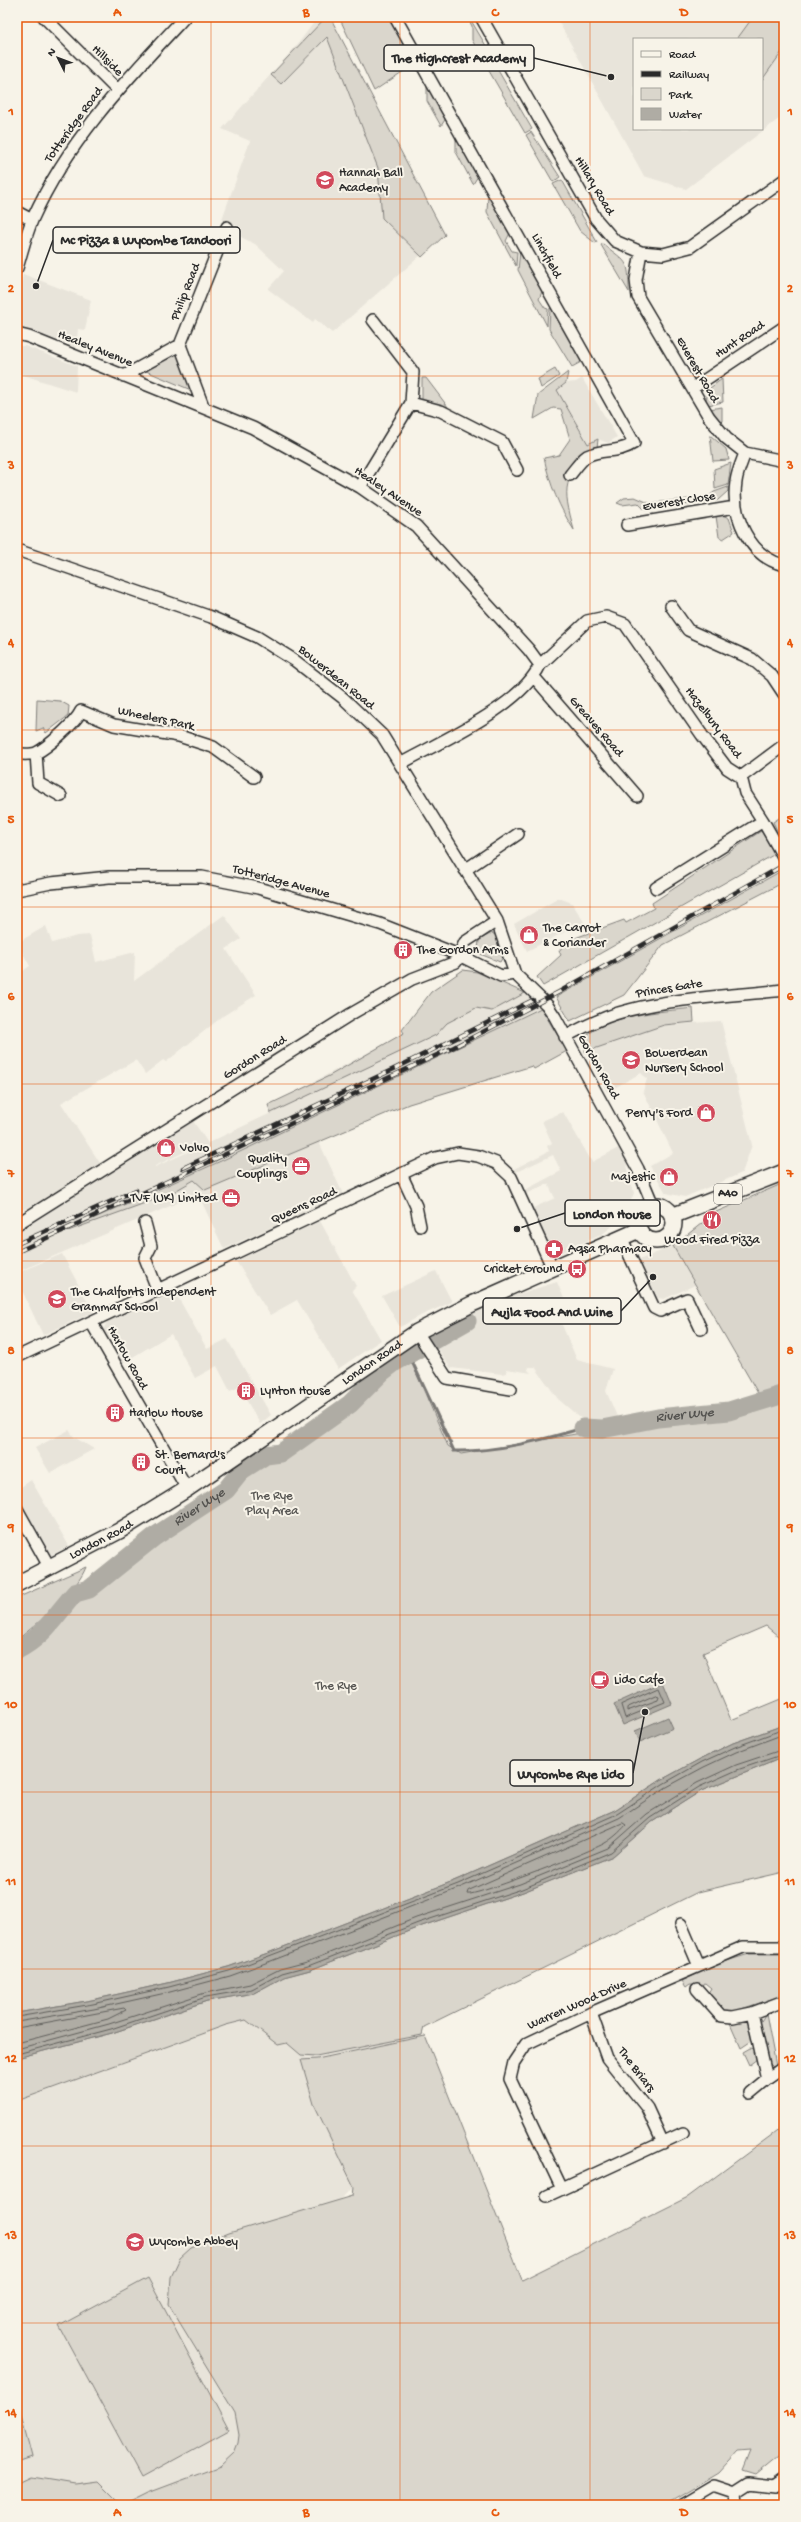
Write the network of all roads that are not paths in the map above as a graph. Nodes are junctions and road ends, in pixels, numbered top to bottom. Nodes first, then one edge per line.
1 (185, 17) edge
2 (395, 17) edge
3 (481, 17) edge
4 (47, 18) edge
5 (117, 90) junction
6 (784, 180) edge
7 (17, 212) edge
8 (32, 220) junction
9 (227, 227) dead end
10 (641, 252) junction
11 (17, 268) edge
12 (373, 320) dead end
13 (784, 327) edge
14 (17, 334) edge
15 (180, 345) junction
16 (124, 376) junction
17 (692, 388) junction
18 (411, 403) junction
19 (203, 406) junction
20 (745, 452) junction
21 (784, 461) edge
22 (517, 470) dead end
23 (570, 475) dead end
24 (360, 487) junction
25 (735, 507) junction
26 (627, 525) dead end
27 (17, 550) edge
28 (784, 565) edge
29 (671, 606) dead end
30 (540, 665) junction
31 (534, 676) junction
32 (784, 694) edge
33 (784, 745) edge
34 (36, 753) junction
35 (17, 754) edge
36 (400, 764) junction
37 (254, 777) dead end
38 (741, 777) junction
39 (61, 796) dead end
40 (637, 796) dead end
41 (763, 822) junction
42 (518, 834) dead end
43 (784, 858) edge
44 (465, 870) junction
45 (656, 888) dead end
46 (17, 890) edge
47 (497, 921) junction
48 (458, 955) junction
49 (515, 974) junction
50 (784, 990) edge
51 (564, 1036) junction
52 (784, 1172) edge
53 (402, 1176) junction
54 (652, 1205) junction
55 (672, 1216) junction
56 (145, 1223) dead end
57 (17, 1224) edge
58 (420, 1226) dead end
59 (639, 1230) junction
60 (622, 1239) junction
61 (553, 1269) junction
62 (158, 1291) junction
63 (91, 1322) junction
64 (701, 1329) dead end
65 (417, 1332) junction
66 (17, 1357) edge
67 (511, 1389) dead end
68 (187, 1489) junction
69 (17, 1509) edge
70 (50, 1568) junction
71 (17, 1584) edge
72 (681, 1924) dead end
73 (784, 1947) edge
74 (699, 1966) junction
75 (697, 1989) dead end
76 (784, 2001) edge
77 (590, 2013) junction
78 (752, 2013) junction
79 (784, 2067) edge
80 (767, 2079) junction
81 (750, 2093) dead end
82 (683, 2134) dead end
83 (663, 2143) junction
84 (562, 2189) junction
85 (547, 2196) dead end
86 (784, 2480) edge
87 (736, 2493) junction
88 (682, 2505) edge
89 (736, 2505) edge

1 - 5 street, Totteridge Road
2 - 23 street, Linchfield
3 - 10 street, Hillary Road
4 - 5 street, Hillside
5 - 8 street, Totteridge Road
6 - 10 street, Hillary Road
7 - 8 street
8 - 11 street, Totteridge Road
9 - 15 street, Philip Road
10 - 17 street, Everest Road
12 - 18 street
13 - 17 street, Hunt Road
14 - 16 street, Healey Avenue
15 - 16 street
15 - 19 street
16 - 19 street, Healey Avenue
17 - 20 street, Everest Road
18 - 22 street
18 - 24 street
19 - 24 street, Healey Avenue
20 - 21 street, Everest Road
20 - 25 street
24 - 30 street, Healey Avenue
25 - 26 street, Everest Close
25 - 28 street
27 - 36 street, Bowerdean Road
29 - 32 street
30 - 31 street
30 - 38 street, Hazelbury Road
31 - 36 street
31 - 40 street, Greaves Road
33 - 38 street
34 - 35 street
34 - 37 street, Wheelers Park
34 - 39 street
36 - 44 street, Bowerdean Road
38 - 41 street, Hazelbury Road
41 - 43 street, Hazelbury Road
41 - 45 street
42 - 44 street
44 - 47 street, Bowerdean Road
46 - 48 street, Totteridge Avenue
47 - 48 street
47 - 49 street, Gordon Road
48 - 49 street
48 - 57 street, Gordon Road
49 - 51 street, Gordon Road
50 - 51 street, Princes Gate
51 - 54 street, Gordon Road
52 - 55 main road, A40
53 - 58 street
53 - 61 street, Queens Road
53 - 62 street, Queens Road
54 - 55 main road
54 - 59 main road
55 - 59 main road
56 - 62 street
59 - 60 main road, London Road
60 - 61 main road, London Road
60 - 64 street
61 - 65 main road, London Road
62 - 63 street, Queens Road
63 - 66 street, Queens Road
63 - 68 street, Harlow Road
65 - 67 street
65 - 68 main road, London Road
68 - 70 main road, London Road
69 - 70 street
70 - 71 main road, London Road
72 - 74 street
73 - 74 street, Warren Wood Drive
74 - 77 street, Warren Wood Drive
75 - 78 street
76 - 78 street
77 - 83 street, The Briars
77 - 84 street, Warren Wood Drive
78 - 80 street
79 - 80 street
80 - 81 street
82 - 83 street
83 - 84 street
84 - 85 street
86 - 87 street
87 - 88 street
87 - 89 street

